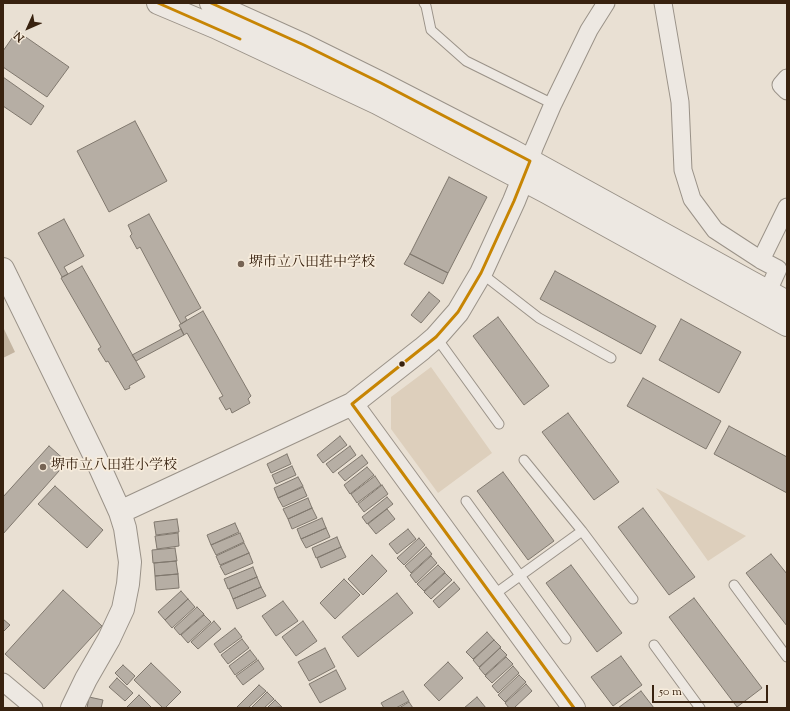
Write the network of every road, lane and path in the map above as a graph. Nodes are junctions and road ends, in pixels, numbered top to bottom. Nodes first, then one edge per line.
1 (158, 3) edge
2 (211, 3) edge
3 (424, 3) edge
4 (606, 3) edge
5 (663, 3) edge
6 (787, 78) edge
7 (787, 91) edge
8 (553, 104) junction
9 (526, 170) junction
10 (787, 207) edge
11 (761, 260) junction
12 (3, 269) edge
13 (481, 273) junction
14 (768, 291) junction
15 (787, 302) edge
16 (787, 325) edge
17 (436, 337) junction
18 (611, 358) dead end
19 (352, 404) junction
20 (499, 424) dead end
21 (524, 460) dead end
22 (466, 501) dead end
23 (120, 512) junction
24 (582, 531) junction
25 (521, 575) junction
26 (734, 585) dead end
27 (492, 596) junction
28 (633, 599) dead end
29 (566, 639) dead end
30 (654, 645) dead end
31 (787, 657) edge
32 (3, 682) edge
33 (34, 708) edge
34 (72, 708) edge
35 (574, 708) edge
36 (700, 708) edge

1 - 9 street
2 - 9 street
3 - 8 lane
4 - 8 street
5 - 11 street
6 - 7 street
8 - 9 street
9 - 13 street
9 - 14 street
9 - 16 street
10 - 11 street
11 - 14 street
12 - 23 street
13 - 17 street
13 - 18 lane
14 - 15 street
17 - 19 street
17 - 20 lane
19 - 23 street
19 - 27 street
21 - 24 lane
22 - 25 lane
23 - 34 street
24 - 25 lane
24 - 28 lane
25 - 27 lane
25 - 29 lane
26 - 31 lane
27 - 35 street
30 - 36 lane
32 - 33 street

